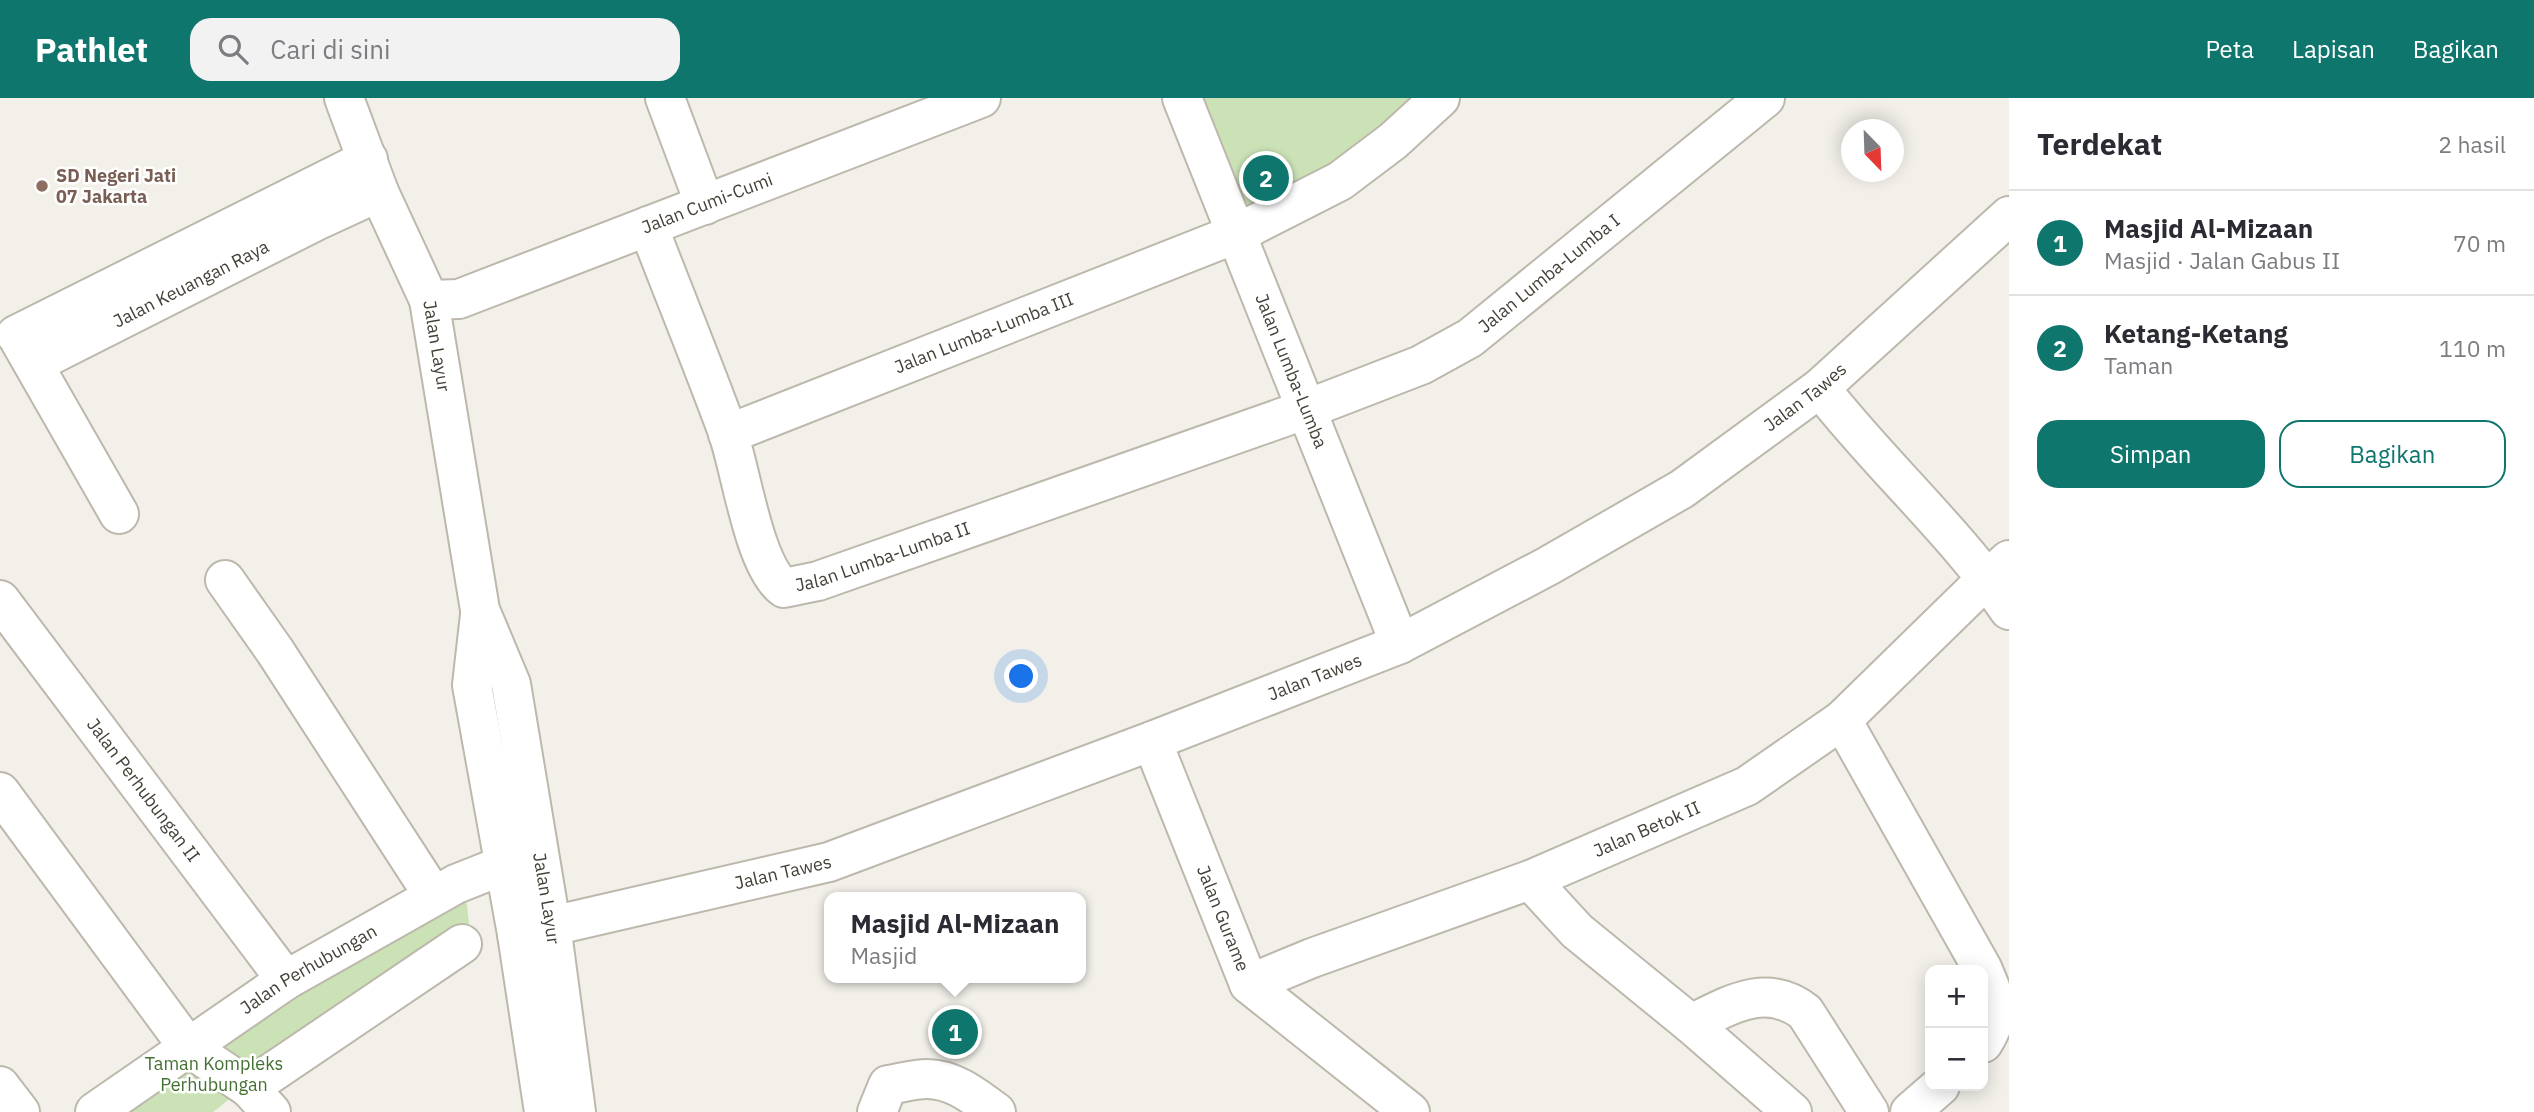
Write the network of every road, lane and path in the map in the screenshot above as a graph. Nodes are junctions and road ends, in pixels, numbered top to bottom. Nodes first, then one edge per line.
1 (344, 98) edge
2 (665, 98) edge
3 (981, 98) edge
4 (1182, 98) edge
5 (1440, 98) edge
6 (1765, 98) edge
7 (374, 175) junction
8 (705, 205) junction
9 (2009, 216) edge
10 (648, 226) junction
11 (1238, 233) junction
12 (429, 300) junction
13 (17, 339) edge
14 (1820, 388) junction
15 (1307, 409) junction
16 (728, 434) junction
17 (119, 514) dead end
18 (1998, 569) edge
19 (225, 580) dead end
20 (0, 600) edge
21 (2009, 610) edge
22 (1400, 644) junction
23 (1842, 720) junction
24 (1152, 741) junction
25 (0, 792) edge
26 (522, 860) junction
27 (1530, 880) junction
28 (433, 895) junction
29 (534, 929) junction
30 (462, 944) dead end
31 (286, 980) junction
32 (1249, 984) junction
33 (1691, 1024) junction
34 (1988, 1036) edge
35 (188, 1047) junction
36 (0, 1086) edge
37 (1934, 1091) edge
38 (883, 1098) edge
39 (260, 1100) edge
40 (20, 1112) edge
41 (95, 1112) edge
42 (544, 1112) edge
43 (576, 1112) edge
44 (996, 1112) edge
45 (1410, 1112) edge
46 (1792, 1112) edge
47 (1869, 1112) edge
48 (1910, 1112) edge

1 - 7 street, Jalan Layur
2 - 8 street
3 - 8 street, Jalan Cumi-Cumi
4 - 11 street, Jalan Lumba-Lumba
5 - 11 street, Jalan Lumba-Lumba III
6 - 15 street, Jalan Lumba-Lumba I
7 - 12 street, Jalan Layur
7 - 13 street, Jalan Keuangan Raya
8 - 10 street, Jalan Cumi-Cumi
9 - 14 street, Jalan Tawes
10 - 12 street, Jalan Cumi-Cumi
10 - 16 street, Jalan Lumba-Lumba II
11 - 15 street, Jalan Lumba-Lumba
11 - 16 street, Jalan Lumba-Lumba III
12 - 26 street, Jalan Layur
13 - 17 street
14 - 18 street
14 - 22 street, Jalan Tawes
15 - 16 street, Jalan Lumba-Lumba II
15 - 22 street, Jalan Lumba-Lumba
18 - 21 street
18 - 23 street, Jalan Betok II
19 - 28 street
20 - 31 street, Jalan Perhubungan II
22 - 24 street, Jalan Tawes
23 - 27 street, Jalan Betok II
23 - 34 street
24 - 29 street, Jalan Tawes
24 - 32 street, Jalan Gurame
25 - 35 street
26 - 28 street, Jalan Perhubungan
26 - 29 street, Jalan Layur
27 - 32 street, Jalan Betok II
27 - 33 street
28 - 31 street, Jalan Perhubungan
29 - 42 street, Jalan Layur
29 - 43 street, Jalan Layur
30 - 39 street
31 - 35 street, Jalan Perhubungan
32 - 45 street, Jalan Gurame
33 - 46 street
33 - 47 street
35 - 39 street
35 - 41 street, Jalan Perhubungan
36 - 40 street
37 - 48 street
38 - 44 street

